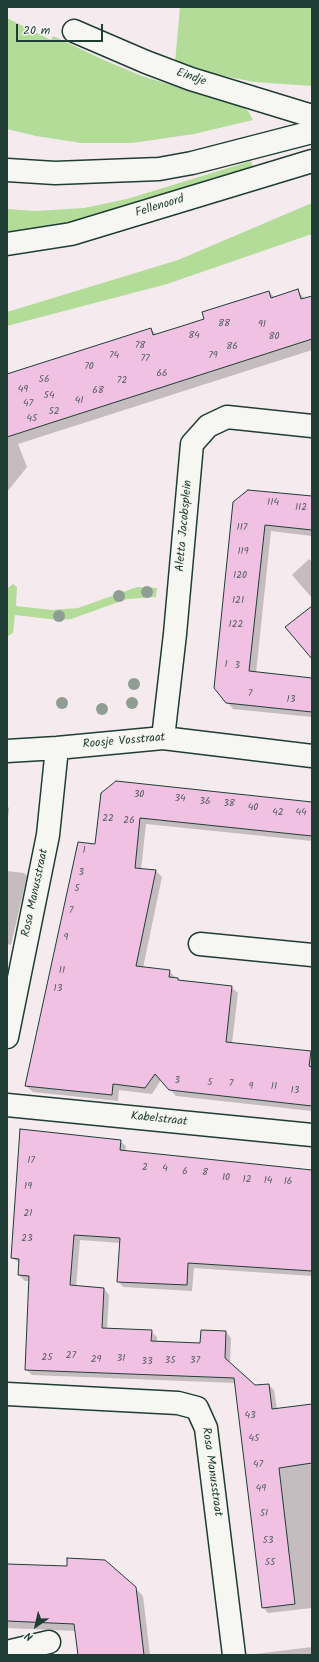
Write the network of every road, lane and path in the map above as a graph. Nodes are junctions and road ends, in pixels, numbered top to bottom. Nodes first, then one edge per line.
1 (74, 31) dead end
2 (312, 116) edge
3 (312, 132) edge
4 (312, 161) edge
5 (7, 170) edge
6 (7, 244) edge
7 (312, 426) edge
8 (163, 738) junction
9 (57, 748) junction
10 (7, 751) edge
11 (312, 756) edge
12 (200, 944) dead end
13 (312, 955) edge
14 (7, 1037) edge
15 (7, 1105) edge
16 (312, 1135) edge
17 (7, 1394) edge
18 (49, 1642) dead end
19 (7, 1652) edge
20 (234, 1655) edge

1 - 2 street, Eindje
3 - 5 street
4 - 6 street, Fellenoord
7 - 8 street, Aletta Jacobsplein
8 - 9 street, Roosje Vosstraat
8 - 11 street, Roosje Vosstraat
9 - 10 street, Roosje Vosstraat
9 - 14 street, Rosa Manusstraat
12 - 13 street
15 - 16 street, Kabelstraat
17 - 20 street, Rosa Manusstraat
18 - 19 street

